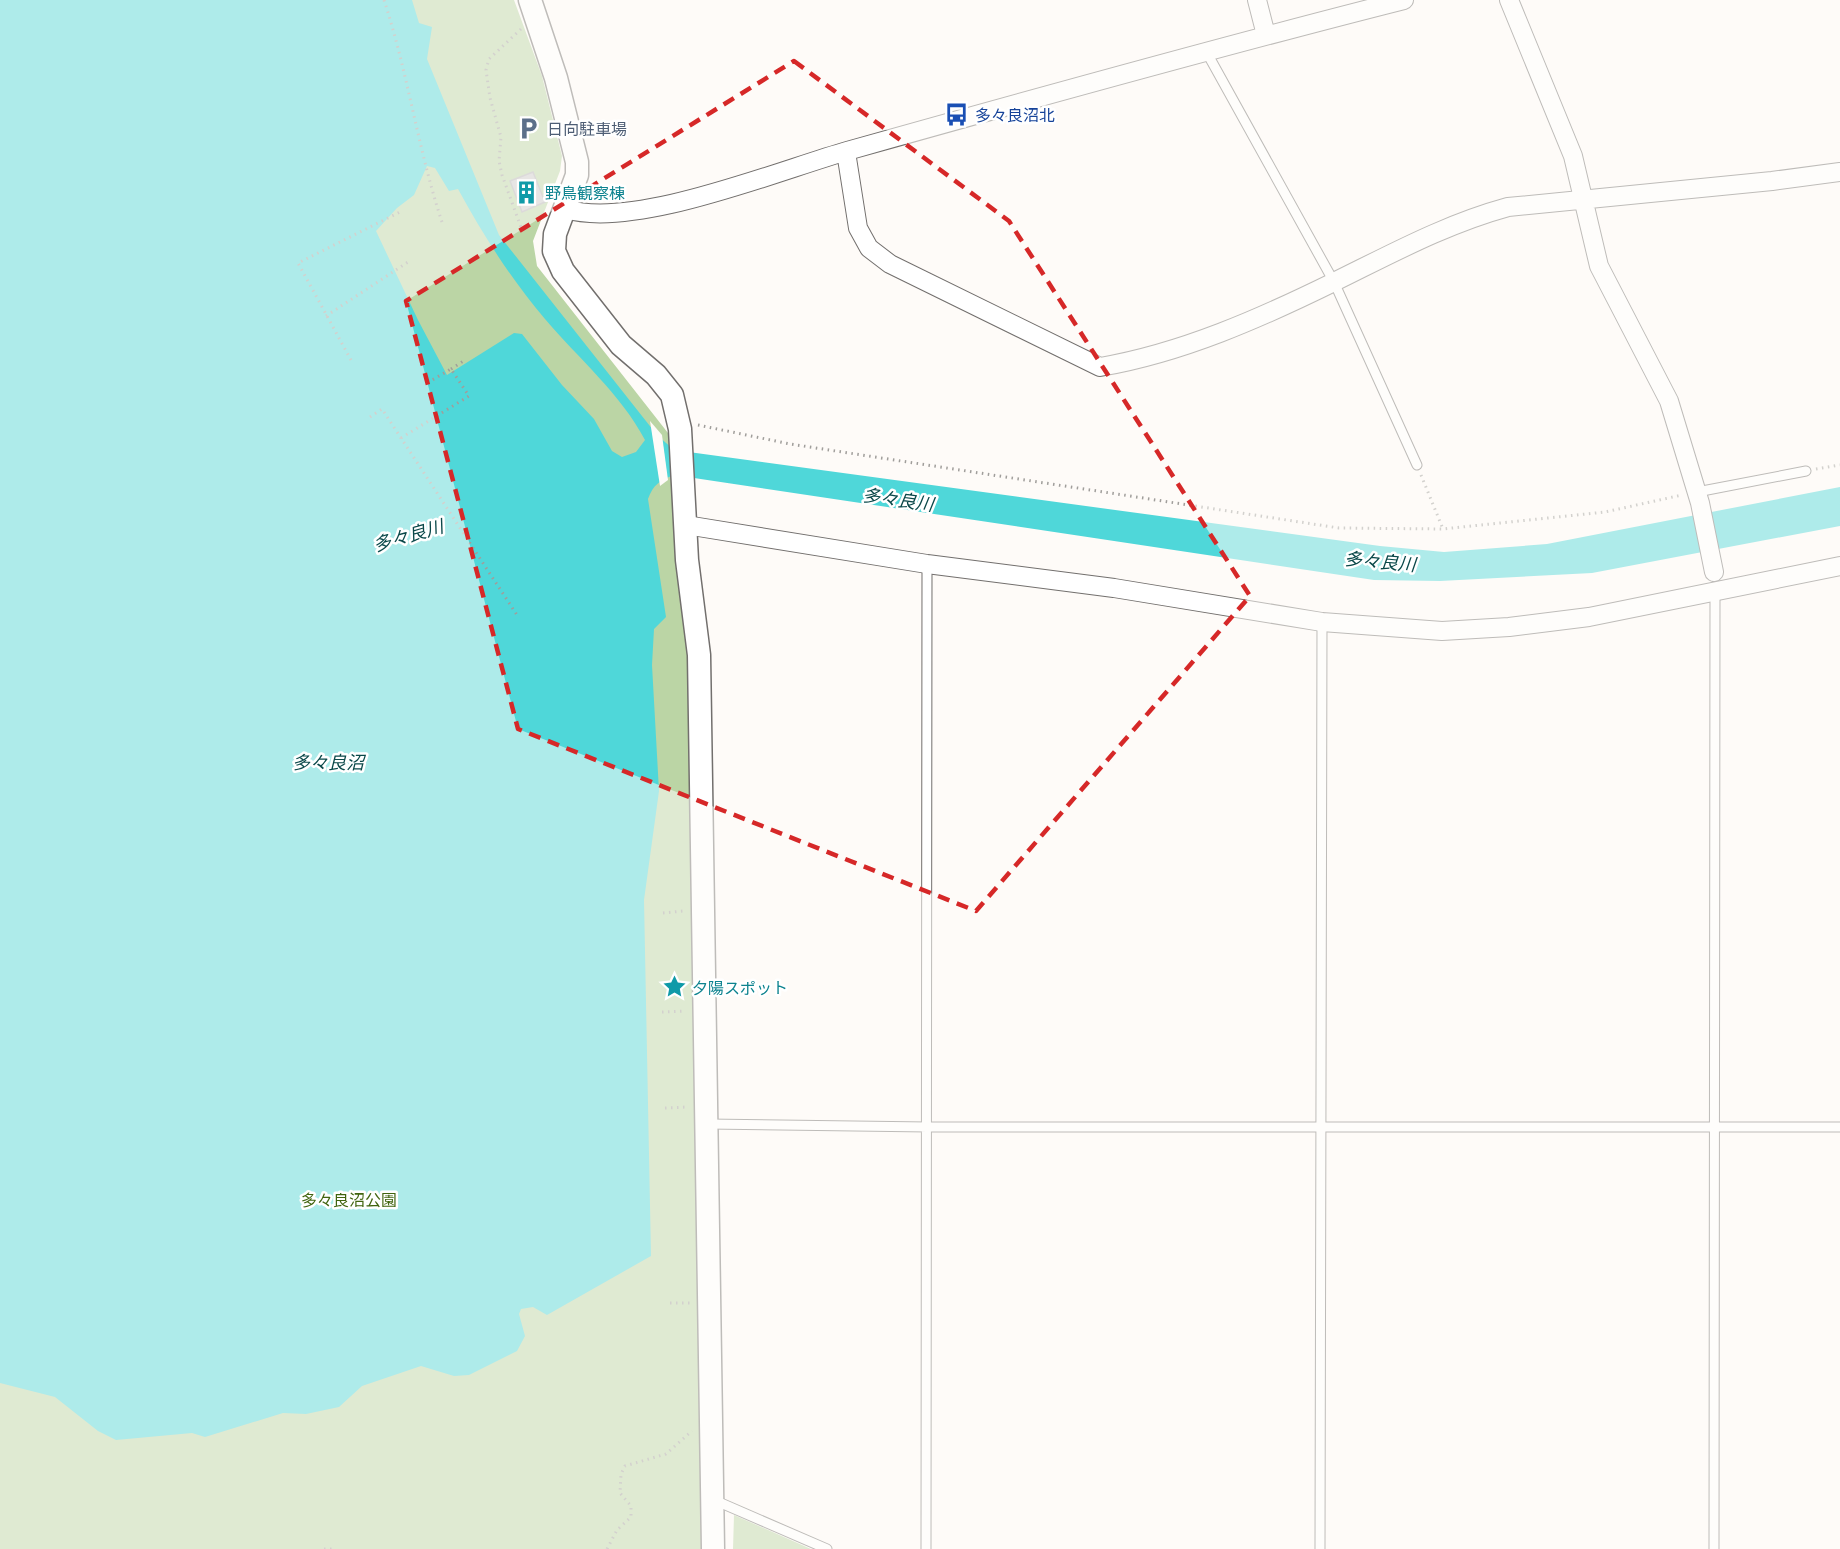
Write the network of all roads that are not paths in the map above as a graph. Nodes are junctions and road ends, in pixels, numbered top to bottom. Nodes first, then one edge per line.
1 (531, 0) edge
2 (1257, 0) edge
3 (1404, 0) edge
4 (1509, 0) edge
5 (1266, 35) junction
6 (1207, 53) junction
7 (846, 152) junction
8 (1840, 172) edge
9 (1581, 200) junction
10 (566, 209) junction
11 (1334, 282) junction
12 (1417, 465) road end
13 (1806, 471) road end
14 (1698, 498) junction
15 (686, 525) junction
16 (927, 564) junction
17 (1840, 566) edge
18 (1714, 572) joint
19 (1715, 590) junction
20 (1322, 622) junction
21 (707, 1124) junction
22 (928, 1126) junction
23 (1321, 1126) junction
24 (1713, 1126) junction
25 (1840, 1127) edge
26 (712, 1499) junction
27 (713, 1549) edge
28 (827, 1549) edge
29 (926, 1549) edge
30 (1320, 1549) edge
31 (1714, 1549) edge

1 - 10 street
2 - 5 street
3 - 5 street
4 - 9 street
5 - 6 street
6 - 7 street
6 - 11 lane
7 - 10 street
7 - 11 street
8 - 9 street
9 - 11 street
9 - 14 street
10 - 15 street
11 - 12 lane
13 - 14 lane
14 - 18 street
15 - 16 street
15 - 21 street
16 - 20 street
16 - 22 lane
17 - 19 street
18 - 19 lane
19 - 20 street
19 - 24 lane
20 - 23 lane
21 - 22 lane
21 - 26 street
22 - 23 lane
22 - 29 lane
23 - 24 lane
23 - 30 lane
24 - 25 lane
24 - 31 lane
26 - 27 street
26 - 28 lane

